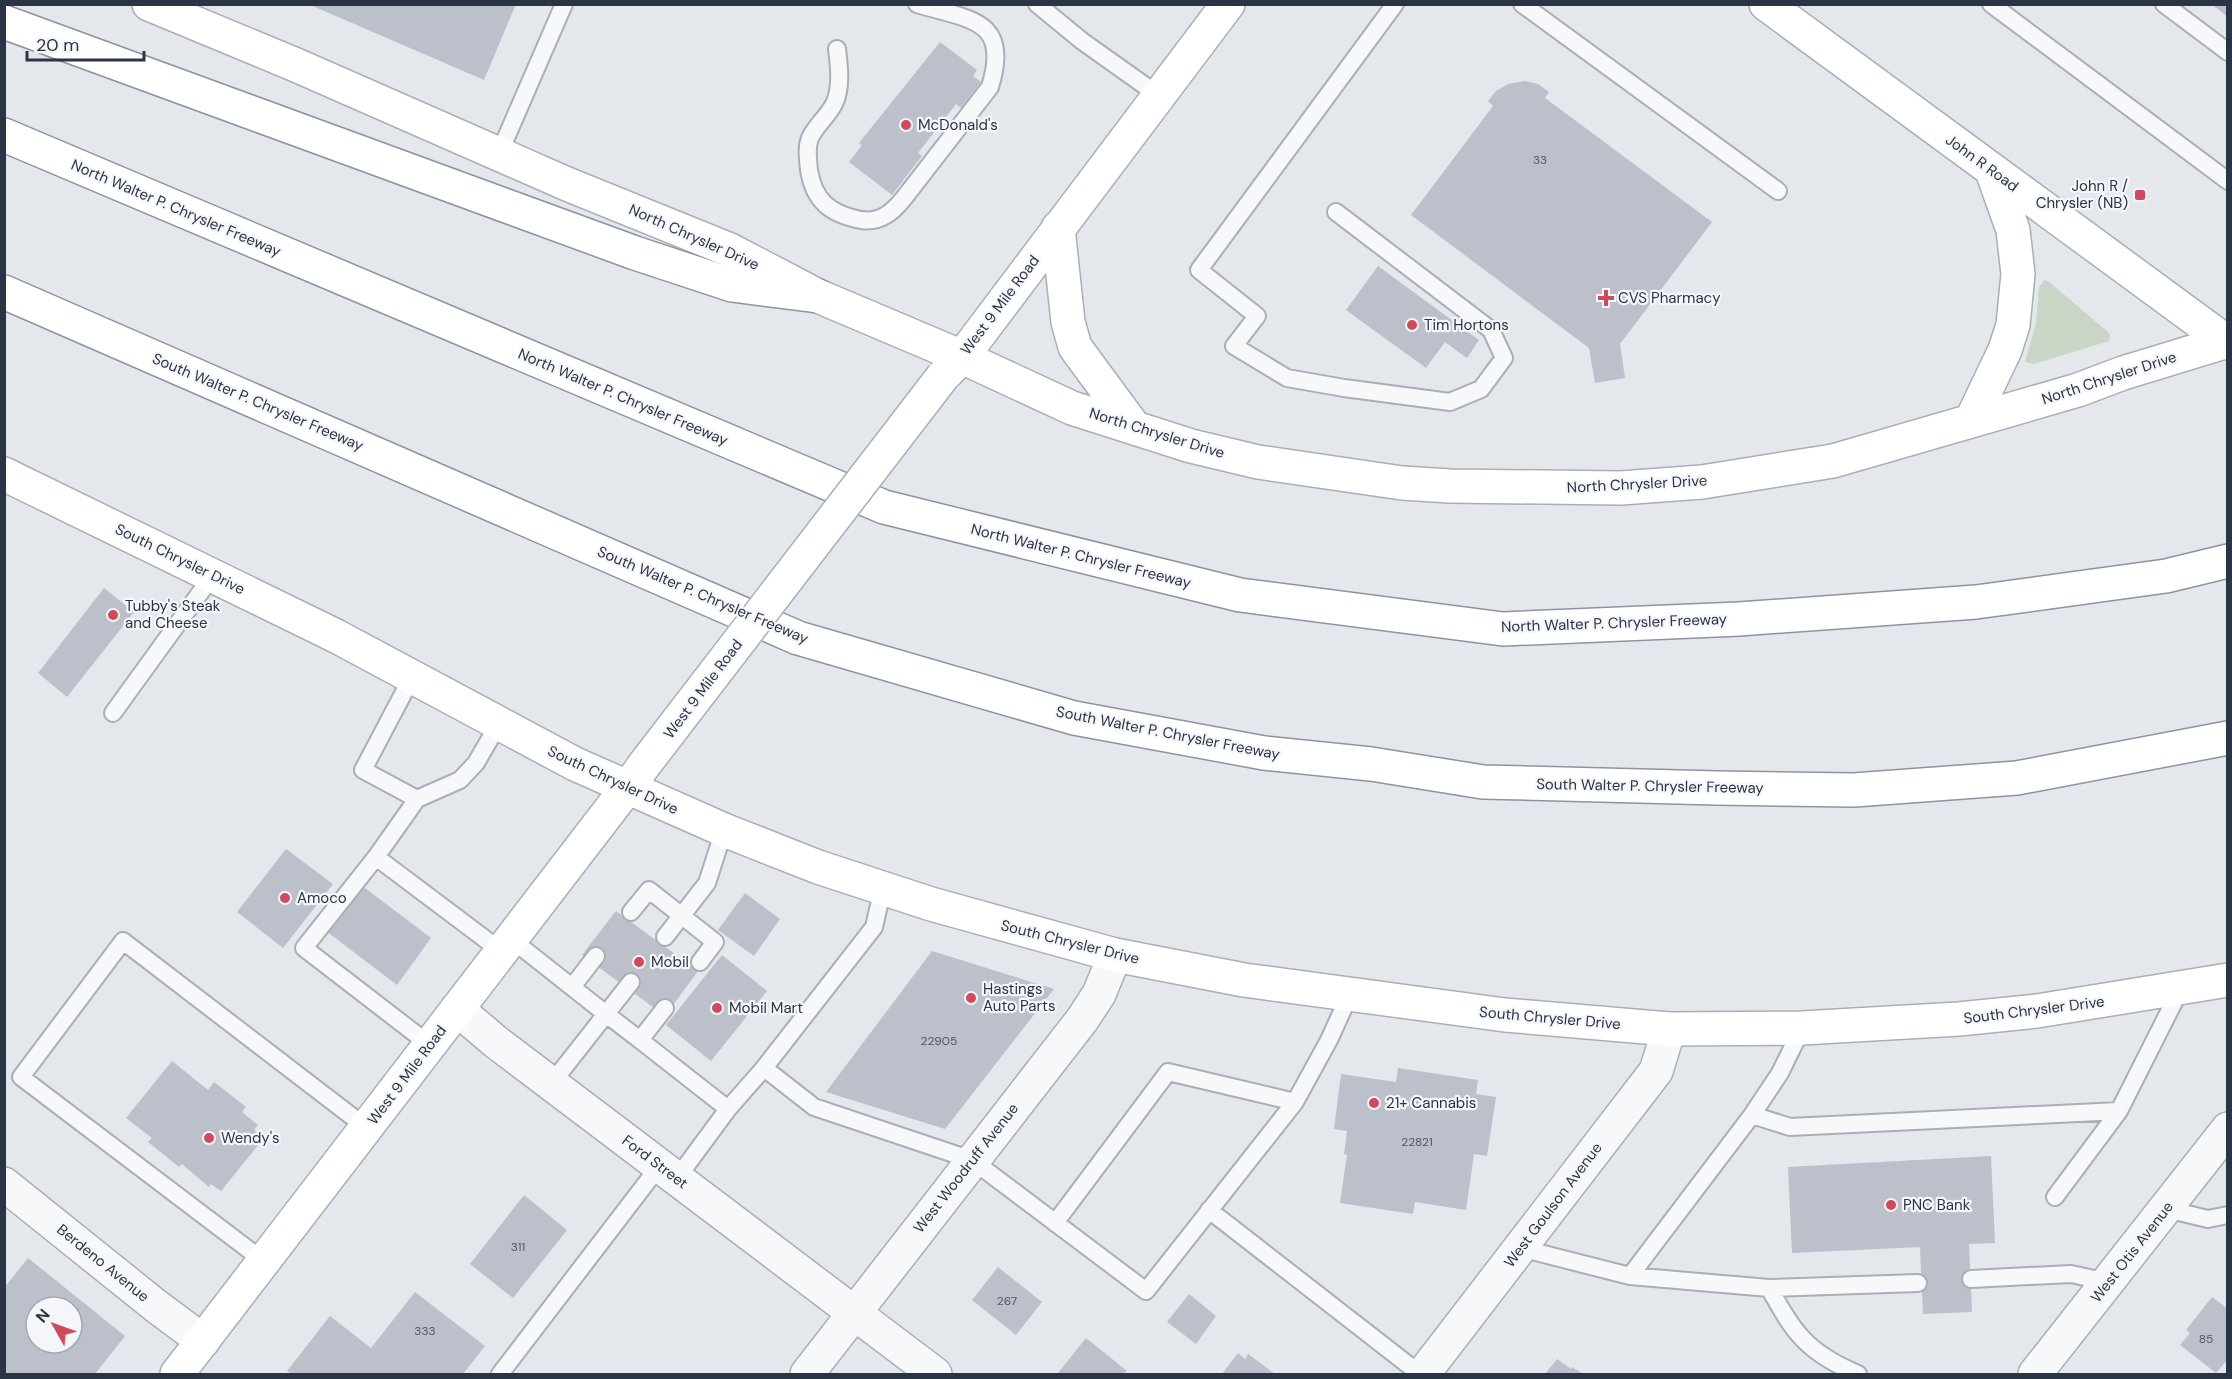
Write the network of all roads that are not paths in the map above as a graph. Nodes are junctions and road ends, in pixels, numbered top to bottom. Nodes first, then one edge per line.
1 (149, 4) edge
2 (564, 4) edge
3 (917, 4) edge
4 (1037, 4) edge
5 (1228, 4) edge
6 (1395, 4) edge
7 (1522, 4) edge
8 (1766, 4) edge
9 (1992, 4) edge
10 (2164, 4) edge
11 (4, 22) edge
12 (837, 49) dead end
13 (2228, 52) edge
14 (1158, 95) junction
15 (4, 135) edge
16 (499, 154) junction
17 (1992, 171) junction
18 (2228, 181) edge
19 (1778, 191) dead end
20 (1336, 212) dead end
21 (1058, 228) junction
22 (4, 292) edge
23 (818, 296) junction
24 (2227, 342) edge
25 (952, 367) junction
26 (1971, 421) junction
27 (1134, 428) junction
28 (4, 474) edge
29 (2228, 561) edge
30 (213, 575) junction
31 (412, 676) junction
32 (113, 713) dead end
33 (499, 723) junction
34 (2228, 738) edge
35 (635, 779) junction
36 (417, 799) junction
37 (724, 830) junction
38 (376, 857) junction
39 (883, 888) junction
40 (631, 912) dead end
41 (682, 916) junction
42 (665, 937) dead end
43 (506, 945) junction
44 (1115, 955) junction
45 (596, 956) dead end
46 (700, 962) dead end
47 (2228, 980) edge
48 (631, 982) dead end
49 (572, 987) junction
50 (2181, 988) junction
51 (1350, 994) junction
52 (665, 1008) dead end
53 (457, 1009) junction
54 (606, 1014) junction
55 (1802, 1028) junction
56 (1669, 1029) junction
57 (640, 1040) junction
58 (430, 1045) junction
59 (764, 1068) junction
60 (551, 1084) junction
61 (1295, 1102) junction
62 (728, 1109) junction
63 (2120, 1112) junction
64 (1752, 1115) junction
65 (367, 1128) junction
66 (2228, 1129) edge
67 (972, 1160) junction
68 (668, 1172) junction
69 (5, 1186) edge
70 (2055, 1197) dead end
71 (2166, 1209) junction
72 (1209, 1210) junction
73 (2228, 1215) edge
74 (1055, 1223) junction
75 (1520, 1248) junction
76 (265, 1262) junction
77 (1630, 1276) junction
78 (1971, 1279) dead end
79 (2108, 1282) junction
80 (1918, 1283) dead end
81 (1769, 1288) junction
82 (854, 1313) junction
83 (203, 1341) junction
84 (177, 1374) edge
85 (500, 1374) edge
86 (807, 1374) edge
87 (935, 1374) edge
88 (1422, 1374) edge
89 (1858, 1374) edge
90 (2035, 1374) edge

1 - 16 main road, North Chrysler Drive
2 - 16 lane
3 - 12 lane
4 - 14 lane
5 - 14 main road, West 9 Mile Road
6 - 20 lane
7 - 19 lane
8 - 17 main road, John R Road
9 - 18 lane
10 - 13 lane
11 - 23 main road
14 - 21 main road, West 9 Mile Road
15 - 29 main road, North Walter P. Chrysler Freeway
16 - 23 main road, North Chrysler Drive
17 - 24 main road, John R Road
17 - 26 main road
21 - 25 main road, West 9 Mile Road
21 - 27 main road
22 - 34 main road, South Walter P. Chrysler Freeway
23 - 25 main road, North Chrysler Drive
24 - 26 main road, North Chrysler Drive
25 - 27 main road, North Chrysler Drive
25 - 35 main road, West 9 Mile Road, bridge
26 - 27 main road, North Chrysler Drive
28 - 30 main road, South Chrysler Drive
30 - 31 main road, South Chrysler Drive
30 - 32 lane
31 - 33 main road, South Chrysler Drive
31 - 36 lane
33 - 35 main road, South Chrysler Drive
33 - 36 lane
35 - 37 main road, South Chrysler Drive
35 - 43 main road, West 9 Mile Road
36 - 38 lane
37 - 39 main road, South Chrysler Drive
37 - 41 lane
38 - 43 lane
38 - 58 lane
39 - 44 main road, South Chrysler Drive
39 - 59 lane
40 - 41 lane
41 - 42 lane
41 - 46 lane
43 - 49 lane
43 - 53 main road, West 9 Mile Road
44 - 51 main road, South Chrysler Drive
44 - 67 street, West Woodruff Avenue
45 - 49 lane
47 - 50 main road, South Chrysler Drive
48 - 54 lane
49 - 54 lane
50 - 55 main road, South Chrysler Drive
50 - 63 lane
51 - 56 main road, South Chrysler Drive
51 - 61 lane
52 - 57 lane
53 - 58 main road, West 9 Mile Road
53 - 60 street, Ford Street
54 - 57 lane
54 - 60 lane
55 - 56 main road, South Chrysler Drive
55 - 64 lane
56 - 75 street, West Goulson Avenue
57 - 62 lane
58 - 65 main road, West 9 Mile Road
59 - 62 lane
59 - 67 lane
60 - 68 street, Ford Street
61 - 72 lane
61 - 74 lane
62 - 68 lane
63 - 64 lane
63 - 70 lane
64 - 77 lane
65 - 76 main road, West 9 Mile Road
65 - 76 lane
66 - 71 street, West Otis Avenue
67 - 74 lane
67 - 82 street, West Woodruff Avenue
68 - 82 street, Ford Street
68 - 85 lane
69 - 83 street, Berdeno Avenue
71 - 73 lane
71 - 79 street, West Otis Avenue
72 - 74 lane
72 - 88 lane
75 - 77 lane
75 - 88 street, West Goulson Avenue
76 - 83 main road, West 9 Mile Road
77 - 81 lane
78 - 79 lane
79 - 90 street, West Otis Avenue
80 - 81 lane
81 - 89 lane
82 - 86 street, West Woodruff Avenue
82 - 87 street, Ford Street
83 - 84 main road, West 9 Mile Road

